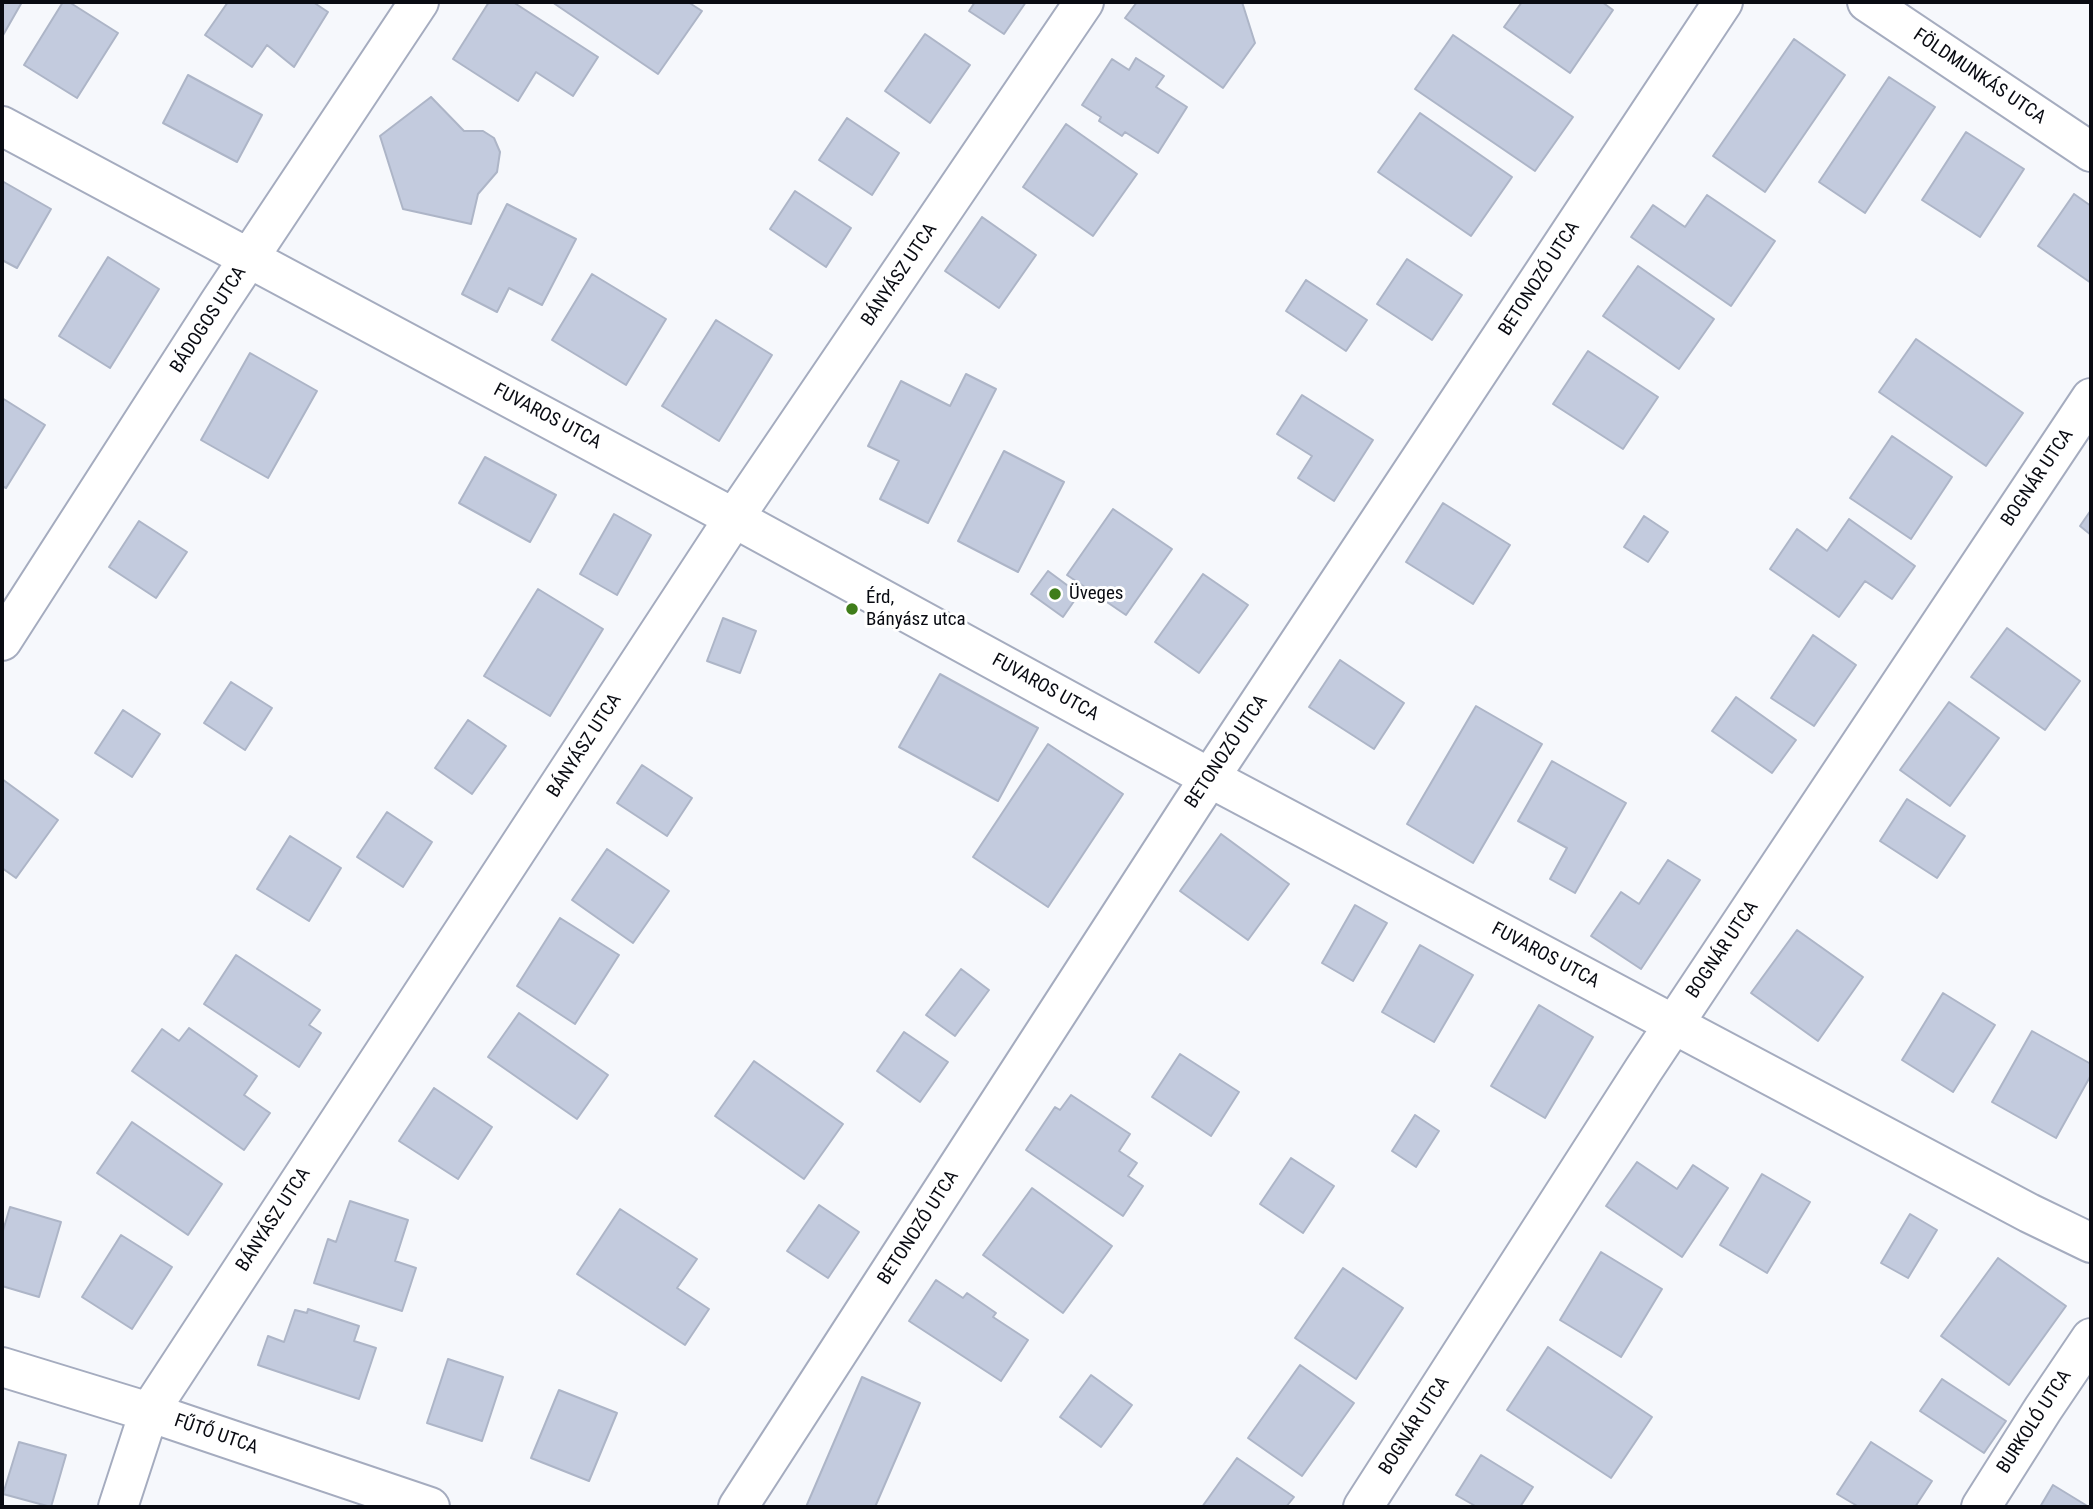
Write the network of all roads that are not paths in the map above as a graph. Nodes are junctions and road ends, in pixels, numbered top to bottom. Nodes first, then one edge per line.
1 (419, 2) edge
2 (1084, 2) edge
3 (1723, 2) edge
4 (1867, 2) edge
5 (2, 126) edge
6 (2091, 152) edge
7 (250, 259) junction
8 (2091, 398) edge
9 (734, 518) junction
10 (2, 641) edge
11 (1210, 778) junction
12 (1674, 1024) junction
13 (2091, 1243) edge
14 (2091, 1338) edge
15 (2, 1367) edge
16 (149, 1412) junction
17 (118, 1507) edge
18 (430, 1507) edge
19 (738, 1507) edge
20 (1363, 1507) edge
21 (1981, 1507) edge

1 - 7 street, BÁDOGOS UTCA
2 - 9 street, BÁNYÁSZ UTCA
3 - 11 street, BETONOZÓ UTCA
4 - 6 street, FÖLDMUNKÁS UTCA
5 - 7 street, FUVAROS UTCA
7 - 9 street, FUVAROS UTCA
7 - 10 street, BÁDOGOS UTCA
8 - 12 street, BOGNÁR UTCA
9 - 11 street, FUVAROS UTCA
9 - 16 street, BÁNYÁSZ UTCA
11 - 12 street, FUVAROS UTCA
11 - 19 street, BETONOZÓ UTCA
12 - 13 street, FUVAROS UTCA
12 - 20 street, BOGNÁR UTCA
14 - 21 street, BURKOLÓ UTCA
15 - 16 street, FŰTŐ UTCA
16 - 17 street, BÁNYÁSZ UTCA
16 - 18 street, FŰTŐ UTCA

